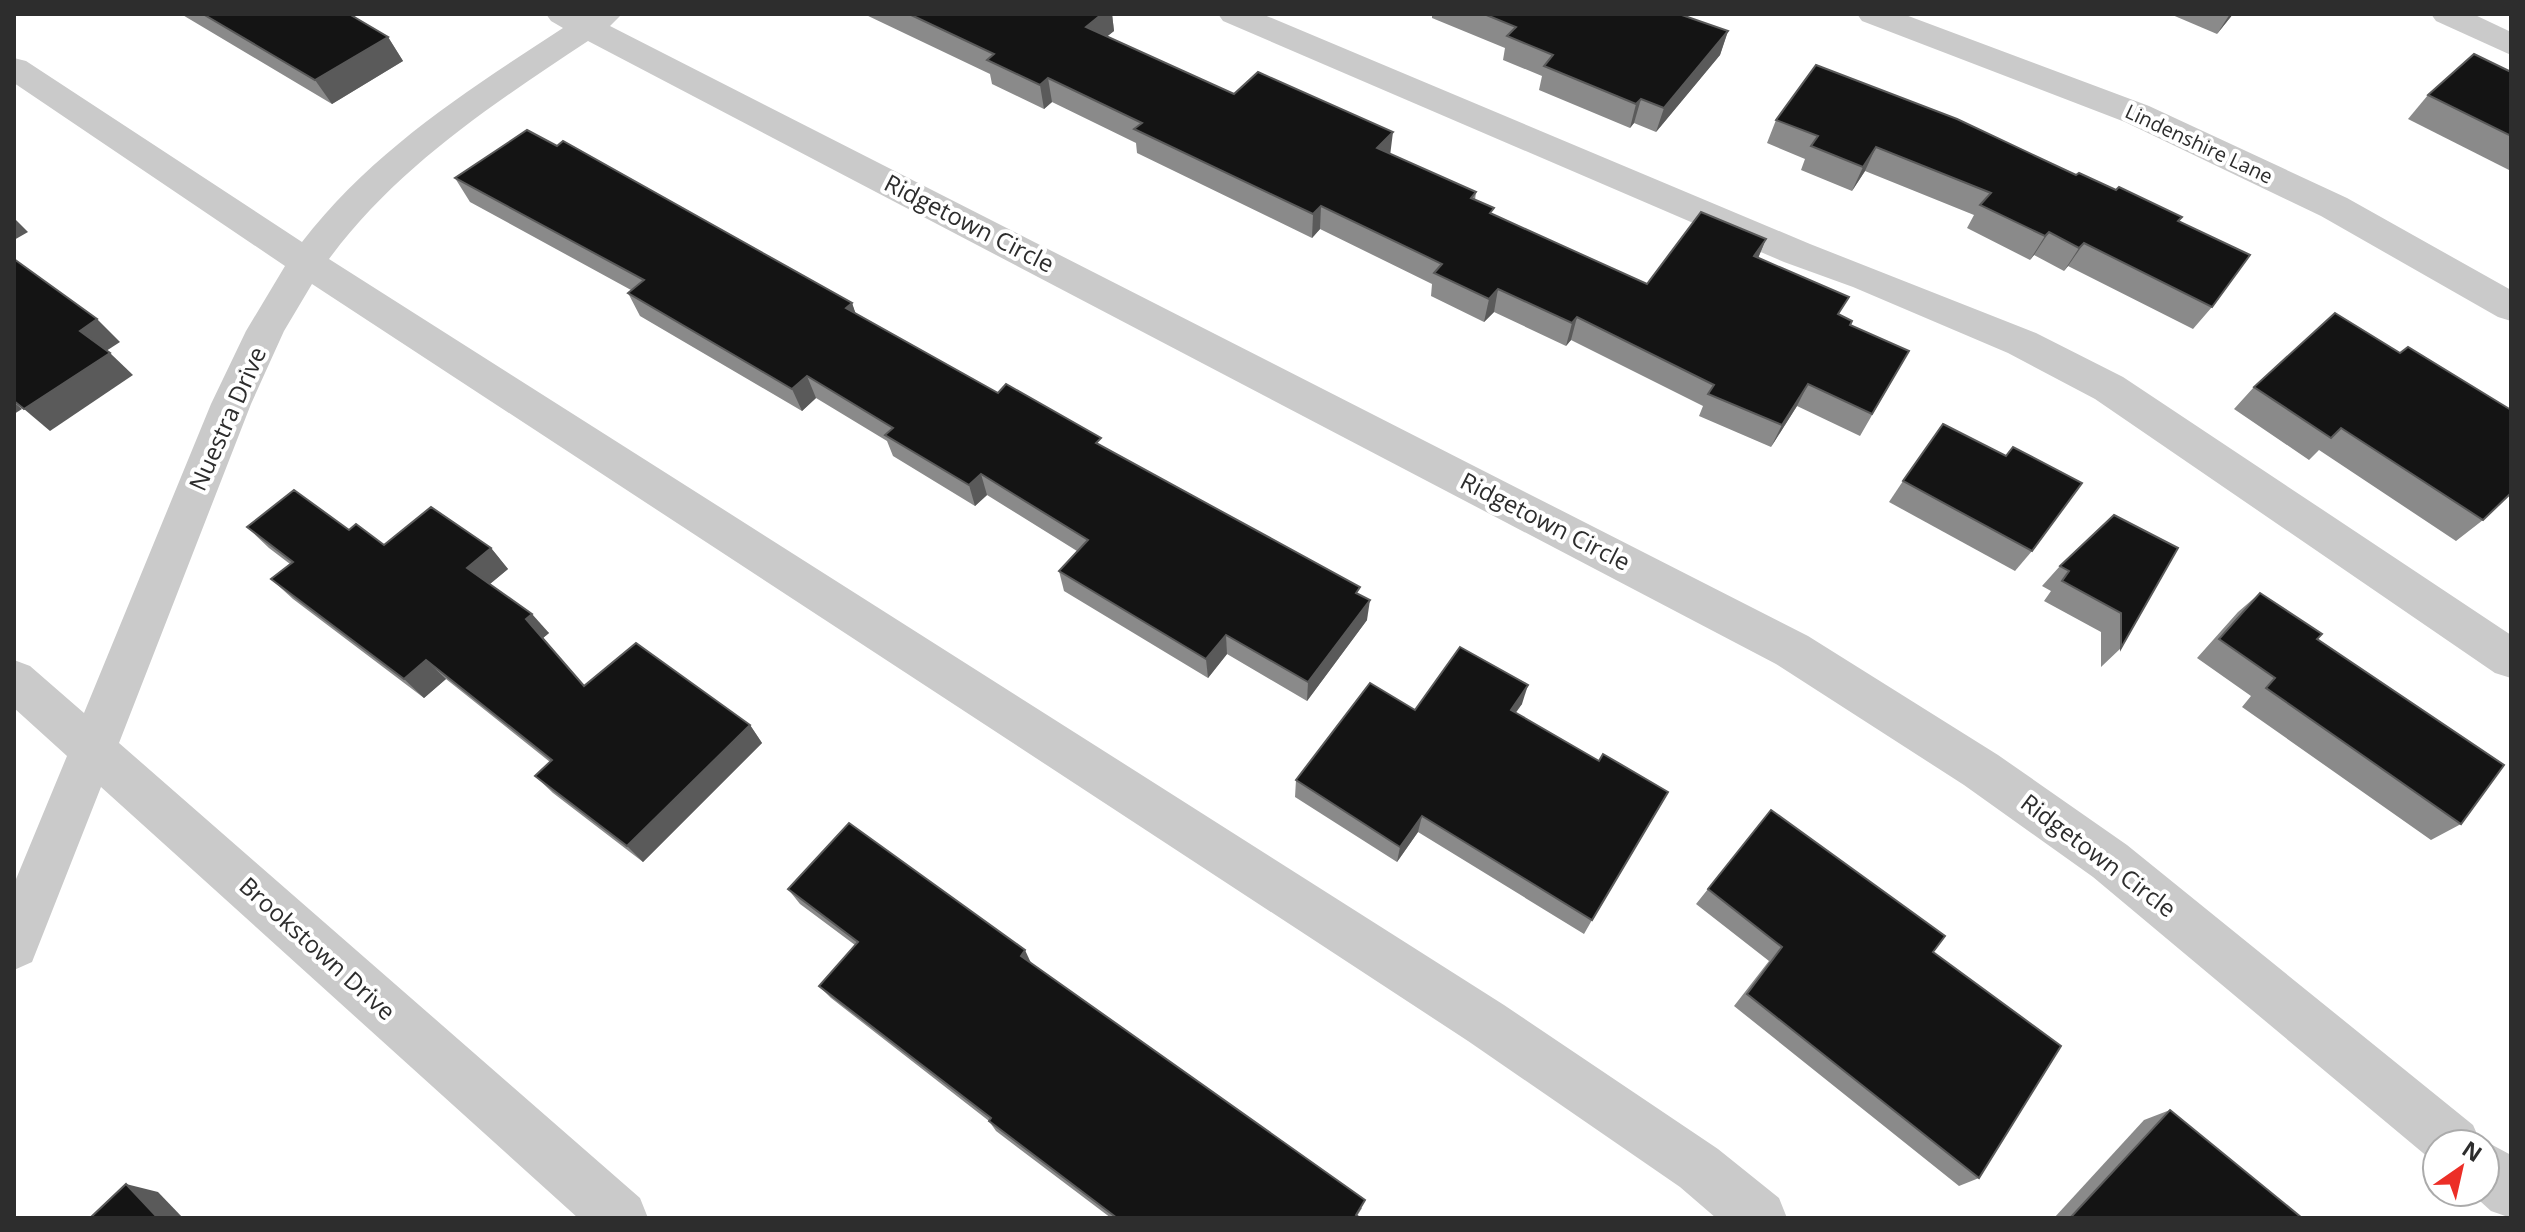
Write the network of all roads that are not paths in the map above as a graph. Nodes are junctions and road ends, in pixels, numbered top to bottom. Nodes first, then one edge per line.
1 (1234, 14) edge
2 (1873, 14) edge
3 (2447, 14) edge
4 (585, 18) edge
5 (2511, 45) edge
6 (14, 68) edge
7 (306, 262) junction
8 (2511, 307) edge
9 (2511, 659) edge
10 (14, 680) edge
11 (93, 749) junction
12 (14, 945) edge
13 (2435, 1128) edge
14 (620, 1218) edge
15 (1759, 1218) edge

1 - 9 street
2 - 8 street, Lindenshire Lane
3 - 5 street
4 - 7 street, Nuestra Drive
4 - 13 street, Ridgetown Circle
6 - 7 street
7 - 11 street, Nuestra Drive
7 - 15 street
10 - 11 street, Brookstown Drive
11 - 12 street, Nuestra Drive
11 - 14 street, Brookstown Drive

